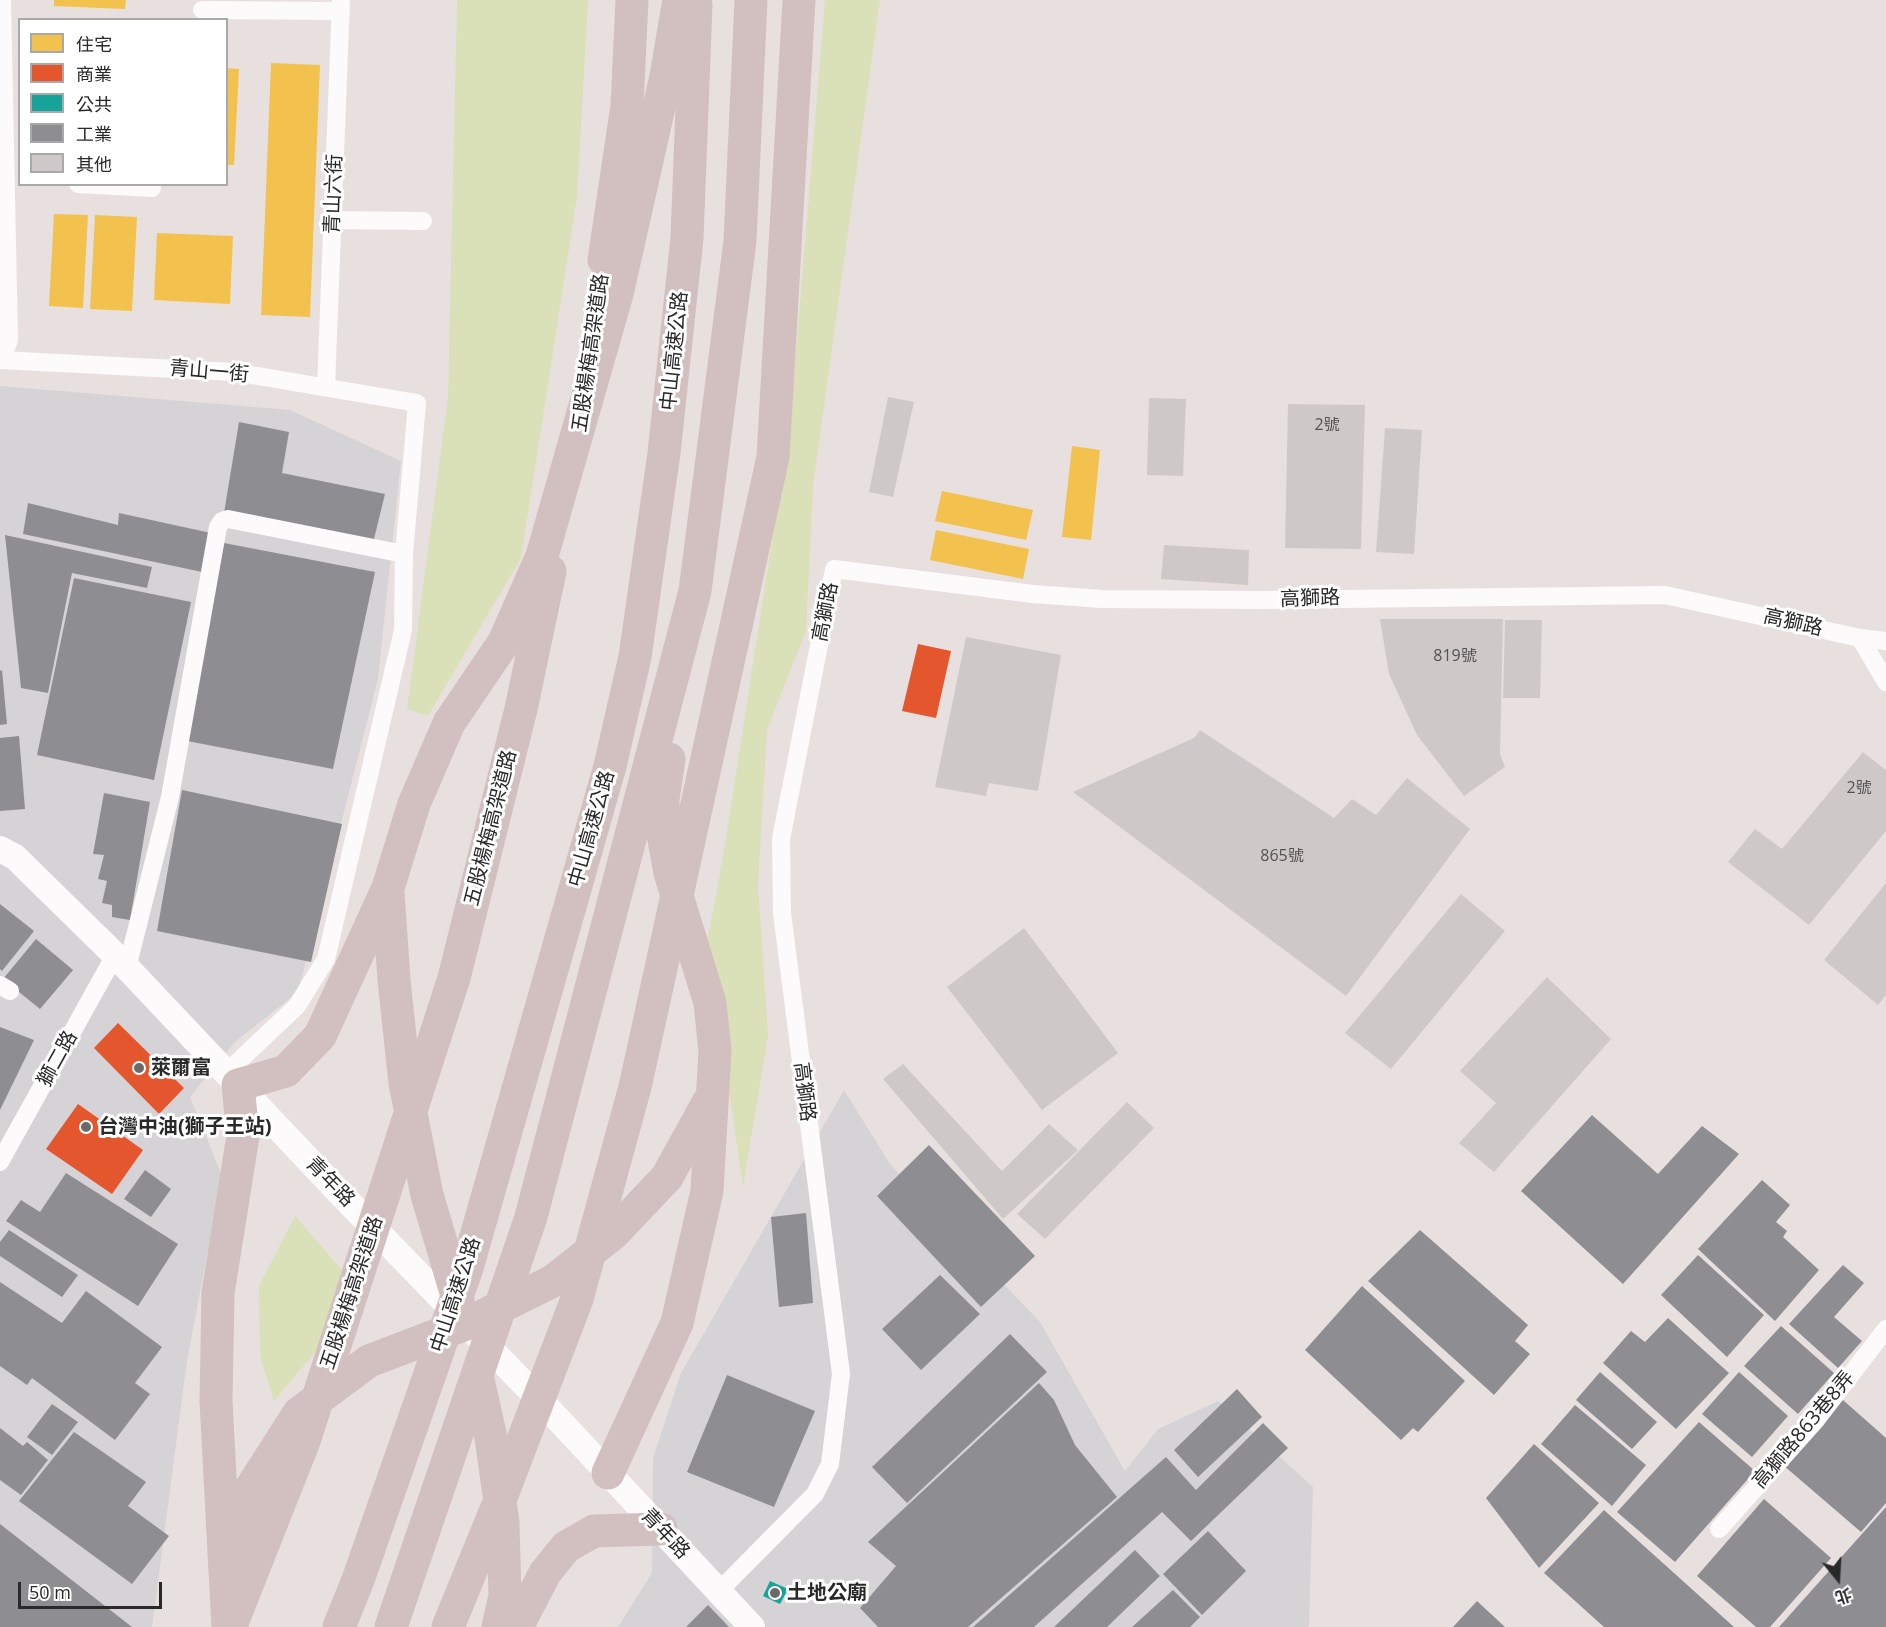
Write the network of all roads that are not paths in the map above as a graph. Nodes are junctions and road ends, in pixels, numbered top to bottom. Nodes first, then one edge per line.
1 (2, 0) edge
2 (632, 0) edge
3 (679, 0) edge
4 (696, 0) edge
5 (751, 0) edge
6 (799, 0) edge
7 (341, 5) edge
8 (202, 10) dead end
9 (13, 182) edge
10 (115, 186) edge
11 (152, 188) dead end
12 (333, 220) junction
13 (423, 221) dead end
14 (0, 360) edge
15 (326, 387) junction
16 (404, 554) junction
17 (695, 591) junction
18 (1860, 638) junction
19 (1886, 641) edge
20 (1886, 682) edge
21 (0, 849) edge
22 (388, 888) junction
23 (121, 962) junction
24 (232, 1079) junction
25 (713, 1093) junction
26 (0, 1162) edge
27 (466, 1324) junction
28 (1886, 1329) edge
29 (608, 1473) junction
30 (661, 1529) junction
31 (1719, 1529) dead end
32 (225, 1578) junction
33 (719, 1591) junction
34 (501, 1612) edge
35 (229, 1627) edge
36 (339, 1627) edge
37 (391, 1627) edge
38 (448, 1627) edge
39 (517, 1627) edge
40 (752, 1627) edge

1 - 9 street
2 - 35 highway, 五股楊梅高架道路
3 - 22 highway
4 - 36 highway, 中山高速公路
5 - 17 highway, 中山高速公路
6 - 38 highway
7 - 8 street
7 - 12 street, 青山六街
9 - 14 street
10 - 11 street
12 - 13 street
12 - 15 street, 青山六街
14 - 15 street, 青山一街
15 - 16 street, 青山一街
16 - 23 street, 獅二路
16 - 24 street
17 - 25 highway
17 - 37 highway, 中山高速公路
18 - 19 street, 高獅路
18 - 20 street
18 - 33 street, 高獅路
21 - 23 street, 青年路
22 - 24 highway
22 - 27 highway
23 - 24 street, 青年路
23 - 26 street, 獅二路
24 - 27 street, 青年路
24 - 32 highway
25 - 27 highway
25 - 29 highway
27 - 29 street, 青年路
27 - 32 highway
27 - 34 highway
28 - 31 street, 高獅路863巷8弄
29 - 30 street, 青年路
30 - 33 street, 青年路
30 - 39 highway
32 - 35 highway
33 - 40 street, 青年路

